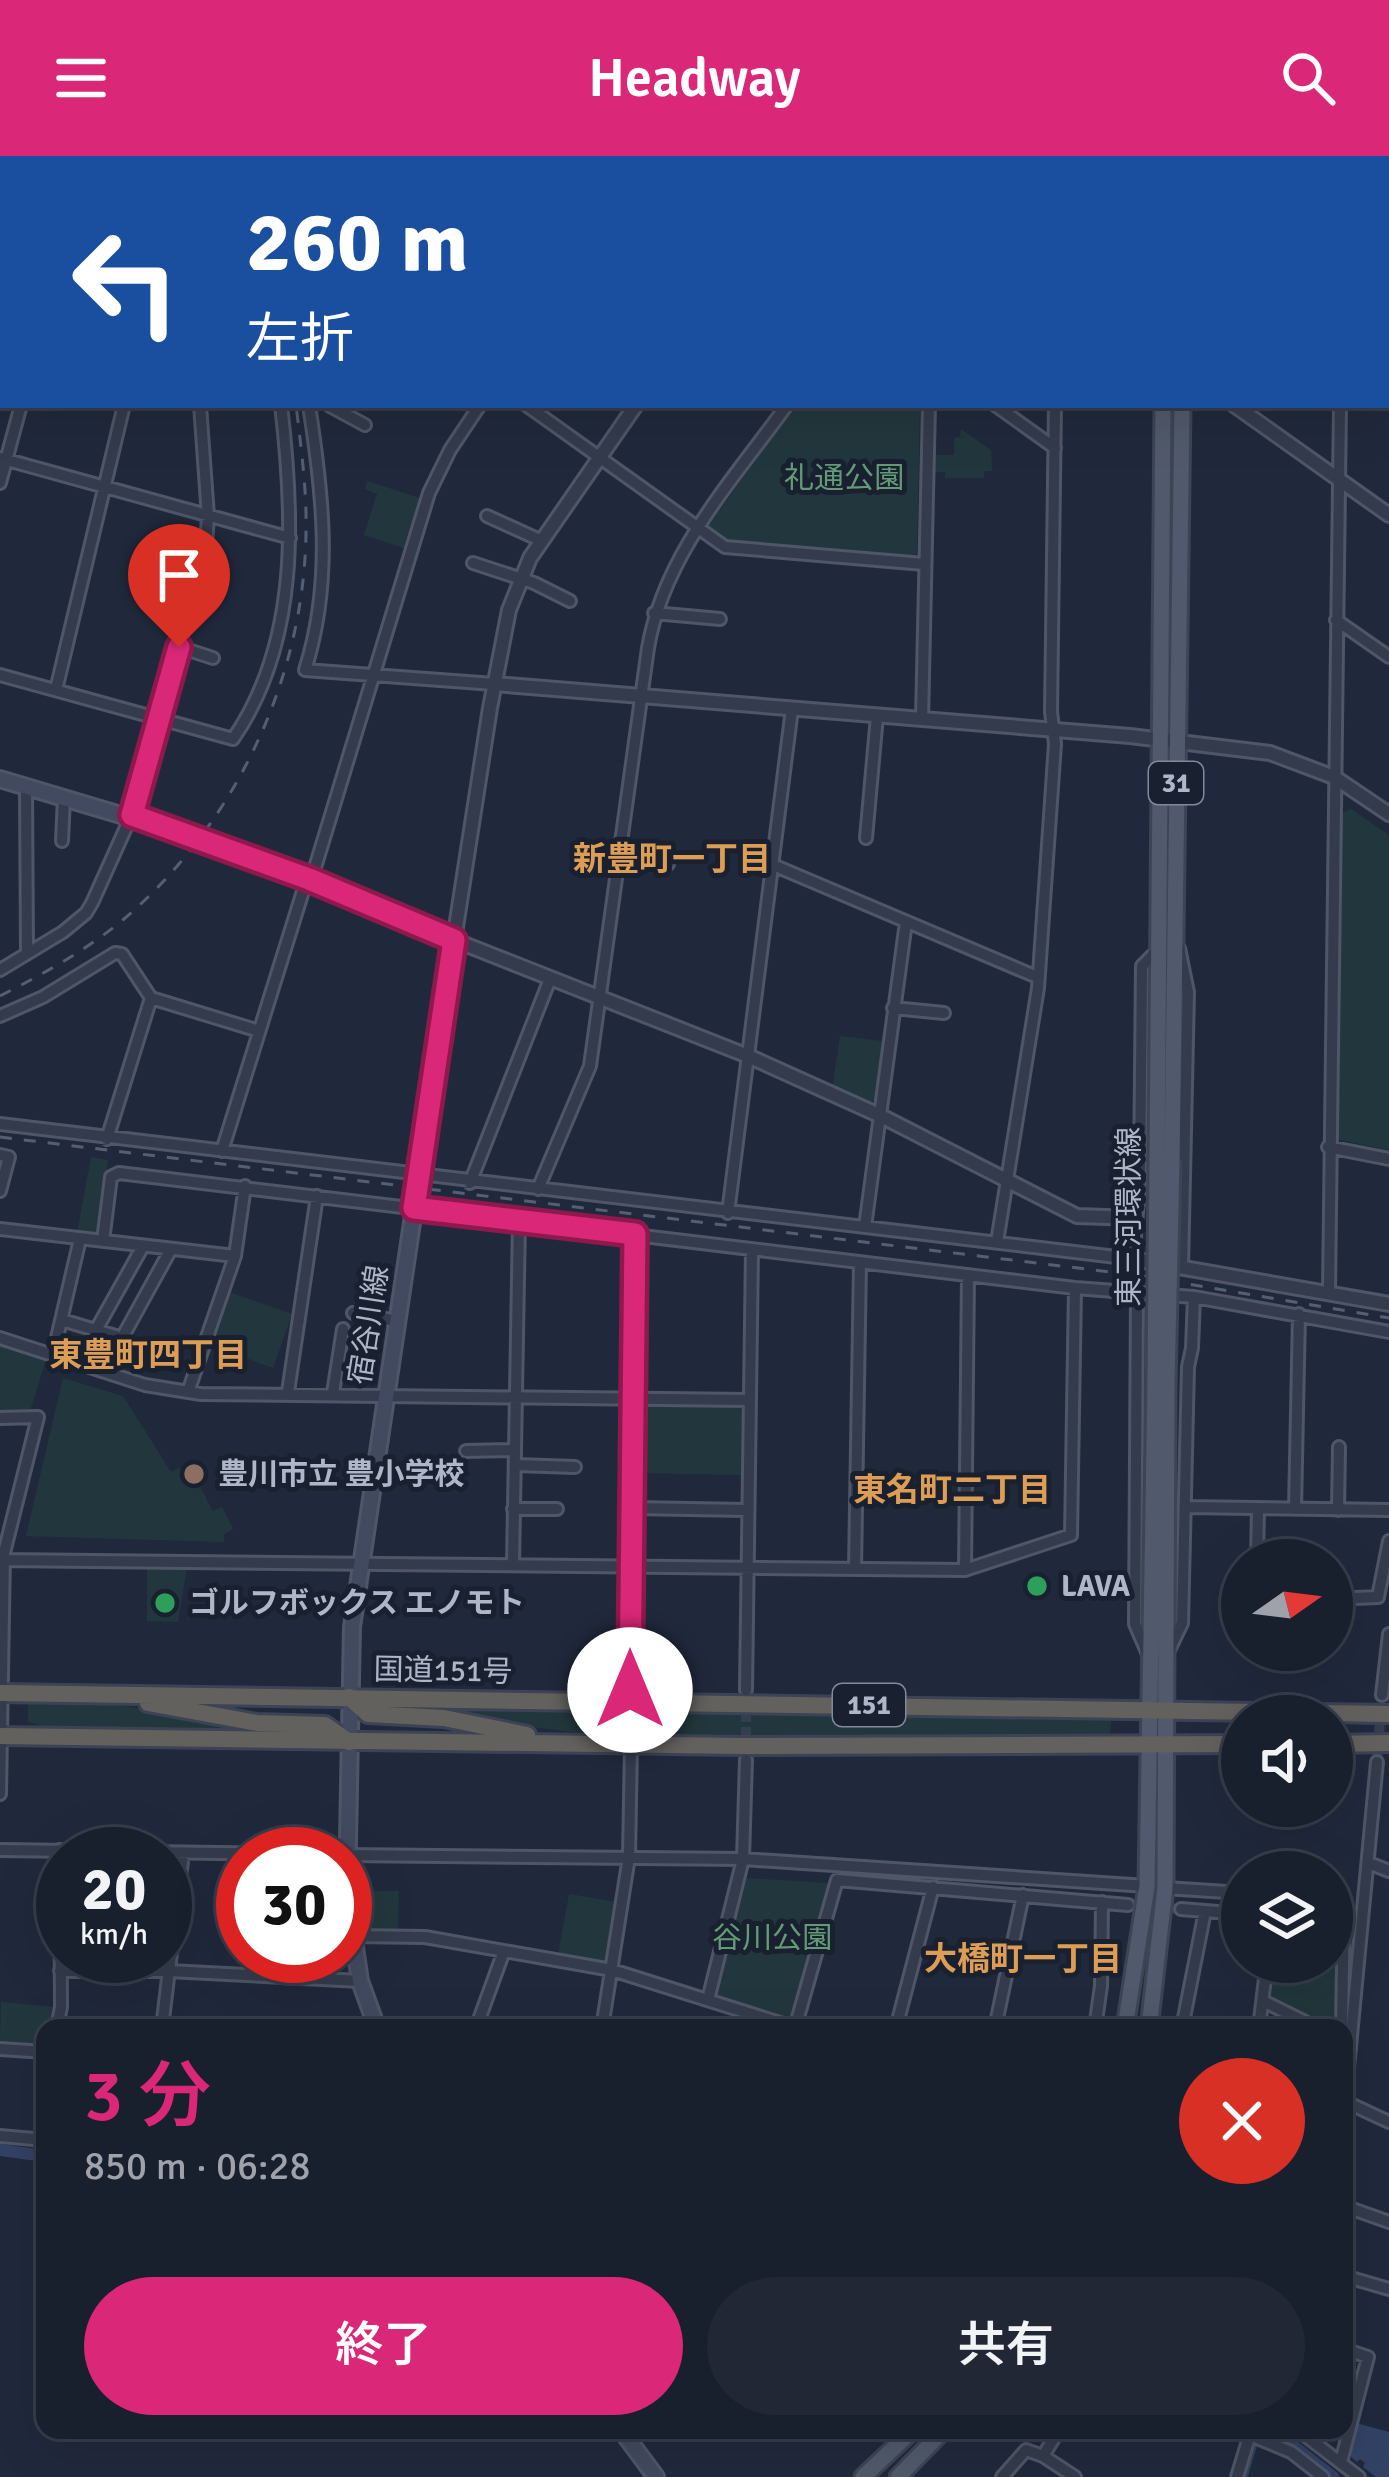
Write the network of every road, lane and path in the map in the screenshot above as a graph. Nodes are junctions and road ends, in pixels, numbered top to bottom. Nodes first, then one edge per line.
1 (20, 408) edge
2 (123, 408) edge
3 (200, 408) edge
4 (281, 408) edge
5 (310, 408) edge
6 (329, 408) edge
7 (336, 408) edge
8 (479, 408) edge
9 (530, 408) edge
10 (634, 408) edge
11 (785, 408) edge
12 (929, 408) edge
13 (999, 408) edge
14 (1055, 408) edge
15 (1163, 408) edge
16 (1182, 408) edge
17 (1238, 408) edge
18 (1340, 408) edge
19 (365, 424) dead end
20 (313, 429) junction
21 (1055, 448) junction
22 (3, 459) edge
23 (599, 459) junction
24 (1339, 479) junction
25 (0, 483) edge
26 (105, 487) junction
27 (1389, 515) edge
28 (208, 516) junction
29 (488, 516) dead end
30 (698, 529) junction
31 (290, 538) junction
32 (542, 541) junction
33 (473, 563) dead end
34 (924, 564) junction
35 (520, 578) junction
36 (570, 602) dead end
37 (654, 613) junction
38 (721, 619) dead end
39 (1336, 620) junction
40 (179, 647) junction
41 (1389, 657) edge
42 (212, 658) dead end
43 (0, 675) edge
44 (374, 675) junction
45 (494, 684) junction
46 (56, 689) junction
47 (641, 697) junction
48 (792, 709) junction
49 (877, 716) junction
50 (159, 719) junction
51 (922, 720) junction
52 (1053, 730) junction
53 (1159, 742) junction
54 (1177, 743) junction
55 (1334, 777) junction
56 (0, 779) edge
57 (26, 786) junction
58 (64, 797) junction
59 (1389, 814) edge
60 (132, 815) junction
61 (866, 838) dead end
62 (62, 841) dead end
63 (620, 857) junction
64 (668, 864) dead end
65 (773, 865) junction
66 (309, 879) junction
67 (906, 922) junction
68 (1174, 927) junction
69 (454, 940) junction
70 (1158, 950) junction
71 (27, 954) junction
72 (0, 970) edge
73 (1037, 977) junction
74 (550, 979) junction
75 (601, 997) junction
76 (151, 998) junction
77 (893, 1008) junction
78 (944, 1013) dead end
79 (0, 1016) edge
80 (259, 1031) junction
81 (748, 1056) junction
82 (881, 1116) junction
83 (0, 1124) edge
84 (107, 1139) junction
85 (1328, 1147) junction
86 (222, 1151) junction
87 (0, 1156) edge
88 (1164, 1160) junction
89 (1389, 1160) edge
90 (419, 1176) junction
91 (1006, 1179) junction
92 (470, 1183) junction
93 (245, 1186) junction
94 (538, 1189) junction
95 (0, 1191) edge
96 (317, 1196) junction
97 (414, 1208) junction
98 (728, 1213) junction
99 (1135, 1218) junction
100 (518, 1221) junction
101 (865, 1227) junction
102 (0, 1229) edge
103 (635, 1234) junction
104 (80, 1239) junction
105 (104, 1240) junction
106 (997, 1242) junction
107 (143, 1246) junction
108 (171, 1249) junction
109 (752, 1249) junction
110 (235, 1256) junction
111 (1133, 1259) junction
112 (860, 1262) junction
113 (1182, 1268) junction
114 (968, 1275) junction
115 (1075, 1288) junction
116 (1329, 1292) junction
117 (1137, 1294) junction
118 (1194, 1297) junction
119 (1389, 1304) edge
120 (353, 1313) dead end
121 (1299, 1314) junction
122 (62, 1319) junction
123 (397, 1321) junction
124 (343, 1329) dead end
125 (96, 1330) junction
126 (1389, 1333) edge
127 (122, 1337) junction
128 (0, 1338) edge
129 (53, 1355) junction
130 (114, 1376) junction
131 (188, 1392) junction
132 (288, 1392) junction
133 (333, 1394) junction
134 (385, 1395) junction
135 (515, 1396) junction
136 (634, 1398) junction
137 (749, 1400) junction
138 (0, 1418) edge
139 (1339, 1448) dead end
140 (513, 1450) junction
141 (466, 1451) dead end
142 (517, 1465) junction
143 (575, 1467) dead end
144 (632, 1508) junction
145 (1186, 1508) junction
146 (1258, 1508) junction
147 (514, 1509) junction
148 (557, 1509) dead end
149 (1295, 1509) junction
150 (747, 1510) junction
151 (1338, 1510) junction
152 (1389, 1510) edge
153 (1257, 1539) edge
154 (1389, 1541) edge
155 (2, 1560) edge
156 (362, 1564) junction
157 (512, 1564) junction
158 (631, 1566) junction
159 (747, 1568) junction
160 (854, 1569) junction
161 (965, 1570) junction
162 (1353, 1598) edge
163 (1389, 1634) edge
164 (1158, 1656) junction
165 (746, 1690) tunnel mouth
166 (1, 1693) edge
167 (94, 1693) junction
168 (1382, 1695) dead end
169 (350, 1697) junction
170 (629, 1701) junction
171 (1159, 1710) junction
172 (1389, 1714) edge
173 (0, 1736) edge
174 (349, 1742) junction
175 (1389, 1743) edge
176 (1159, 1744) junction
177 (1221, 1744) edge
178 (1353, 1744) edge
179 (600, 1745) junction
180 (631, 1745) junction
181 (746, 1760) tunnel mouth
182 (1377, 1762) dead end
183 (1382, 1788) edge
184 (0, 1794) edge
185 (347, 1827) edge
186 (0, 1850) edge
187 (36, 1850) edge
188 (372, 1855) edge
189 (629, 1857) junction
190 (743, 1859) junction
191 (1370, 1863) junction
192 (1389, 1871) edge
193 (1147, 1886) junction
194 (933, 1887) junction
195 (1165, 1888) junction
196 (1221, 1892) edge
197 (1023, 1895) junction
198 (1102, 1902) junction
199 (1128, 1905) tunnel mouth
200 (1181, 1909) tunnel mouth
201 (1205, 1911) junction
202 (1221, 1912) edge
203 (372, 1936) edge
204 (504, 1951) junction
205 (612, 1970) junction
206 (59, 1983) edge
207 (168, 1983) edge
208 (361, 1983) edge
209 (1266, 1983) edge
210 (1343, 1983) edge
211 (708, 2000) junction
212 (1265, 2002) junction
213 (57, 2019) edge
214 (163, 2019) edge
215 (373, 2019) edge
216 (479, 2019) edge
217 (604, 2019) edge
218 (767, 2019) edge
219 (798, 2019) edge
220 (898, 2019) edge
221 (996, 2019) edge
222 (1096, 2019) edge
223 (1126, 2019) edge
224 (1150, 2019) edge
225 (1184, 2019) edge
226 (1260, 2019) edge
227 (1299, 2019) edge
228 (1342, 2019) edge
229 (1351, 2019) edge
230 (0, 2049) edge
231 (36, 2051) edge
232 (1353, 2109) edge
233 (1389, 2122) edge
234 (0, 2136) edge
235 (36, 2139) edge
236 (1353, 2209) edge
237 (1389, 2222) edge
238 (1353, 2279) edge
239 (1389, 2289) edge
240 (1353, 2352) edge
241 (1353, 2413) edge
242 (628, 2439) edge
243 (903, 2439) edge
244 (935, 2439) edge
245 (1053, 2439) edge
246 (1246, 2439) edge
247 (1266, 2439) edge
248 (1310, 2439) edge
249 (1346, 2439) edge
250 (1042, 2456) junction
251 (1340, 2462) junction
252 (656, 2477) edge
253 (863, 2477) edge
254 (898, 2477) edge
255 (1002, 2477) edge
256 (1075, 2477) edge
257 (1238, 2477) edge
258 (1323, 2477) edge
259 (1359, 2477) edge

1 - 22 street
2 - 26 street
3 - 28 street
4 - 31 street
5 - 20 street
6 - 20 street
7 - 19 street
8 - 44 street
9 - 23 street
10 - 23 street
11 - 30 street
12 - 34 street
13 - 21 street
14 - 21 street
15 - 53 main road, 東三河環状線 / 31
16 - 54 main road, 東三河環状線 / 31
17 - 24 street
18 - 24 street
20 - 44 street
21 - 52 street
22 - 25 street
22 - 26 street
23 - 30 street
23 - 32 street
24 - 27 street
24 - 39 street
26 - 28 street
26 - 46 street
28 - 31 street
28 - 40 street
29 - 32 street
30 - 34 street
30 - 37 street
31 - 50 street
32 - 35 street
33 - 35 street
34 - 51 street
35 - 36 street
35 - 45 street
37 - 38 street
37 - 47 street
39 - 41 street
39 - 55 street
40 - 42 street
40 - 50 street
43 - 46 street
44 - 45 street
44 - 66 street
45 - 47 street
45 - 69 street
46 - 50 street
47 - 48 street
47 - 63 street
48 - 49 street
48 - 65 street
49 - 51 street
49 - 61 street
50 - 60 street
51 - 52 street
52 - 53 street
52 - 73 street
53 - 54 street
53 - 70 main road, 東三河環状線 / 31
54 - 55 street
54 - 68 main road, 東三河環状線 / 31
55 - 59 street
55 - 85 street
56 - 57 main road
57 - 58 main road
57 - 71 street
58 - 60 main road
58 - 62 street
60 - 66 main road
60 - 71 street
63 - 64 street
63 - 75 street
65 - 67 street
65 - 81 street
66 - 69 main road
66 - 80 street
67 - 73 street
67 - 77 street
68 - 88 main road, 東三河環状線 / 31
68 - 113 street
69 - 74 street
69 - 90 main road, 宿谷川線
70 - 88 main road, 東三河環状線 / 31
70 - 99 street
71 - 72 street
73 - 91 street
74 - 75 street
74 - 92 street
75 - 81 street
75 - 94 street
76 - 79 street
76 - 80 street
76 - 84 street
77 - 78 street
77 - 82 street
80 - 86 street
81 - 82 street
81 - 98 street
82 - 91 street
82 - 101 street
83 - 84 street
84 - 86 street
85 - 89 street
85 - 116 street
86 - 90 street
87 - 95 street
88 - 164 main road, 東三河環状線 / 31, bridge
90 - 92 street
90 - 97 main road, 宿谷川線
91 - 99 street
91 - 106 street
92 - 94 street
93 - 96 street
93 - 105 street
93 - 110 street
94 - 98 street
96 - 97 street
96 - 132 street
97 - 100 street
97 - 123 main road, 宿谷川線
98 - 101 street
99 - 111 street
100 - 103 street
100 - 135 street
101 - 106 street
102 - 104 street
103 - 109 street
103 - 136 street
104 - 105 street
104 - 122 street
105 - 107 street
106 - 111 street
107 - 108 street
107 - 125 street
108 - 110 street
108 - 127 street
109 - 112 street
109 - 137 street
110 - 131 street
111 - 113 street
112 - 114 street
112 - 160 street
113 - 116 street
114 - 115 street
114 - 161 street
115 - 117 street
115 - 161 street
116 - 119 street
117 - 118 street
117 - 164 street
118 - 121 street
118 - 145 street
120 - 123 street
121 - 126 street
121 - 149 street
122 - 125 street
122 - 129 street
123 - 134 main road, 宿谷川線
124 - 133 street
125 - 127 street
127 - 130 street
128 - 129 street
129 - 130 street
130 - 131 street
131 - 132 street
132 - 133 street
133 - 134 street
134 - 135 street
134 - 156 main road, 宿谷川線
135 - 136 street
135 - 140 street
136 - 137 street
136 - 144 street
137 - 150 street
138 - 155 street
139 - 151 street
140 - 141 street
140 - 142 street
142 - 143 street
142 - 147 street
144 - 150 street
144 - 158 street
145 - 146 street
145 - 164 street
146 - 149 street
146 - 153 street
147 - 148 street
147 - 157 street
149 - 151 street
150 - 159 street
151 - 152 street
154 - 162 street
155 - 156 street
155 - 166 street
156 - 157 street
156 - 169 main road, 宿谷川線
157 - 158 street
158 - 159 street
158 - 170 street
159 - 160 street
159 - 165 street
160 - 161 street
163 - 168 street
164 - 171 main road, 東三河環状線 / 31
166 - 167 highway, 国道151号 / 151
166 - 173 street
167 - 169 highway, 国道151号 / 151
167 - 174 highway
169 - 170 highway, 国道151号 / 151
169 - 174 main road, 宿谷川線
169 - 179 highway
170 - 171 highway, 国道151号 / 151
171 - 172 highway, 国道151号 / 151
171 - 176 main road, 東三河環状線 / 31
173 - 174 highway, 151
173 - 184 street
174 - 179 highway, 151
174 - 185 main road, 宿谷川線
175 - 178 highway
176 - 177 highway, 151
176 - 180 highway, 151
176 - 193 main road, 東三河環状線 / 31
176 - 195 main road, 東三河環状線 / 31
179 - 180 highway, 151
180 - 189 street
181 - 190 street
182 - 183 street
183 - 191 street
186 - 187 street
188 - 189 street
189 - 190 street
189 - 205 street
190 - 193 street
190 - 211 street
191 - 192 street
191 - 229 street
193 - 223 main road, 東三河環状線 / 31
194 - 197 street
194 - 219 street
194 - 220 street
195 - 196 street
195 - 224 main road, 東三河環状線 / 31
197 - 198 street
197 - 221 street
198 - 199 street
198 - 222 street
200 - 201 street
201 - 202 street
201 - 225 street
203 - 204 street
204 - 205 street
204 - 216 street
205 - 211 street
205 - 217 street
206 - 213 street
207 - 214 street
208 - 215 main road, 宿谷川線
209 - 212 street
210 - 228 street
211 - 218 street
212 - 226 street
212 - 227 street
230 - 231 street
232 - 233 street
234 - 235 street
236 - 237 street
238 - 239 street
240 - 241 street
242 - 252 main road
243 - 253 main road
244 - 254 main road
245 - 250 street
246 - 257 street
247 - 258 street
248 - 251 street
249 - 251 street
250 - 255 street
250 - 256 street
251 - 259 street

